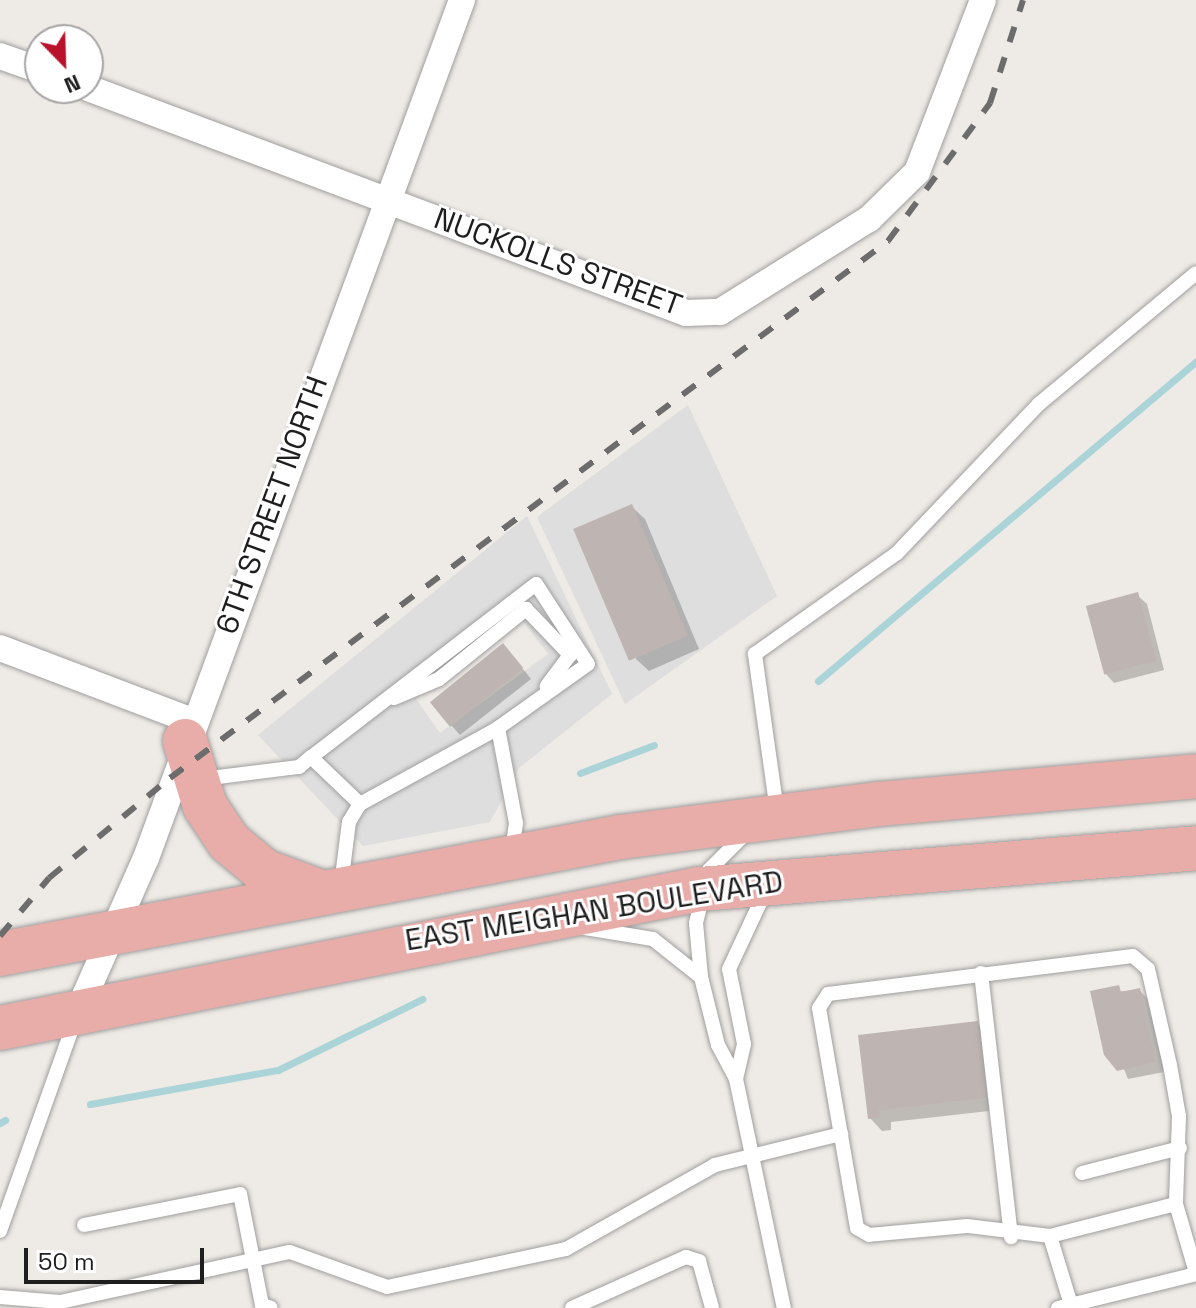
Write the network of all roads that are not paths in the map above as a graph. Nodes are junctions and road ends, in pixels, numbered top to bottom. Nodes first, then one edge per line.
1 (462, 0) edge
2 (983, 0) edge
3 (0, 56) edge
4 (24, 64) edge
5 (104, 94) edge
6 (386, 198) junction
7 (1196, 273) edge
8 (0, 648) edge
9 (540, 696) junction
10 (373, 707) junction
11 (498, 728) junction
12 (191, 747) junction
13 (311, 757) junction
14 (1196, 776) edge
15 (360, 804) junction
16 (777, 817) junction
17 (1196, 848) edge
18 (512, 856) junction
19 (772, 880) junction
20 (328, 888) junction
21 (700, 889) junction
22 (540, 916) junction
23 (115, 927) junction
24 (0, 954) edge
25 (981, 973) junction
26 (701, 977) junction
27 (79, 1009) junction
28 (0, 1028) edge
29 (736, 1079) junction
30 (841, 1134) junction
31 (1180, 1148) junction
32 (754, 1156) junction
33 (1082, 1173) dead end
34 (1176, 1204) junction
35 (84, 1225) dead end
36 (0, 1231) edge
37 (1050, 1236) junction
38 (1011, 1237) junction
39 (252, 1258) junction
40 (1196, 1274) edge
41 (0, 1297) edge
42 (80, 1302) edge
43 (265, 1307) edge
44 (1067, 1307) edge
45 (572, 1308) edge
46 (712, 1308) edge
47 (784, 1308) edge

1 - 6 street, 6TH STREET NORTH
2 - 6 street, NUCKOLLS STREET
3 - 4 street
5 - 6 street, NUCKOLLS STREET
6 - 12 street, 6TH STREET NORTH
7 - 16 lane
8 - 12 street
9 - 10 lane
9 - 10 lane
9 - 11 lane
10 - 13 lane
11 - 15 lane
11 - 18 lane
12 - 13 lane
12 - 20 highway
12 - 23 street, 6TH STREET NORTH
13 - 15 lane
14 - 16 highway
15 - 20 lane
16 - 18 highway
16 - 21 lane
17 - 19 highway, EAST MEIGHAN BOULEVARD
18 - 20 highway
19 - 21 highway, EAST MEIGHAN BOULEVARD
19 - 29 lane
20 - 23 highway
21 - 22 highway, EAST MEIGHAN BOULEVARD
21 - 26 lane
22 - 26 lane
22 - 27 highway, EAST MEIGHAN BOULEVARD
23 - 24 highway
23 - 27 street, 6TH STREET NORTH
25 - 30 lane
25 - 31 lane
25 - 38 lane
26 - 29 lane
27 - 28 highway, EAST MEIGHAN BOULEVARD
27 - 36 lane
29 - 32 lane
30 - 32 lane
30 - 38 lane
31 - 33 lane
31 - 34 lane
32 - 39 lane
32 - 47 lane
34 - 37 lane
34 - 40 lane
35 - 39 lane
37 - 38 lane
37 - 44 lane
39 - 42 lane
39 - 43 lane
40 - 44 lane
41 - 42 lane
45 - 46 lane

